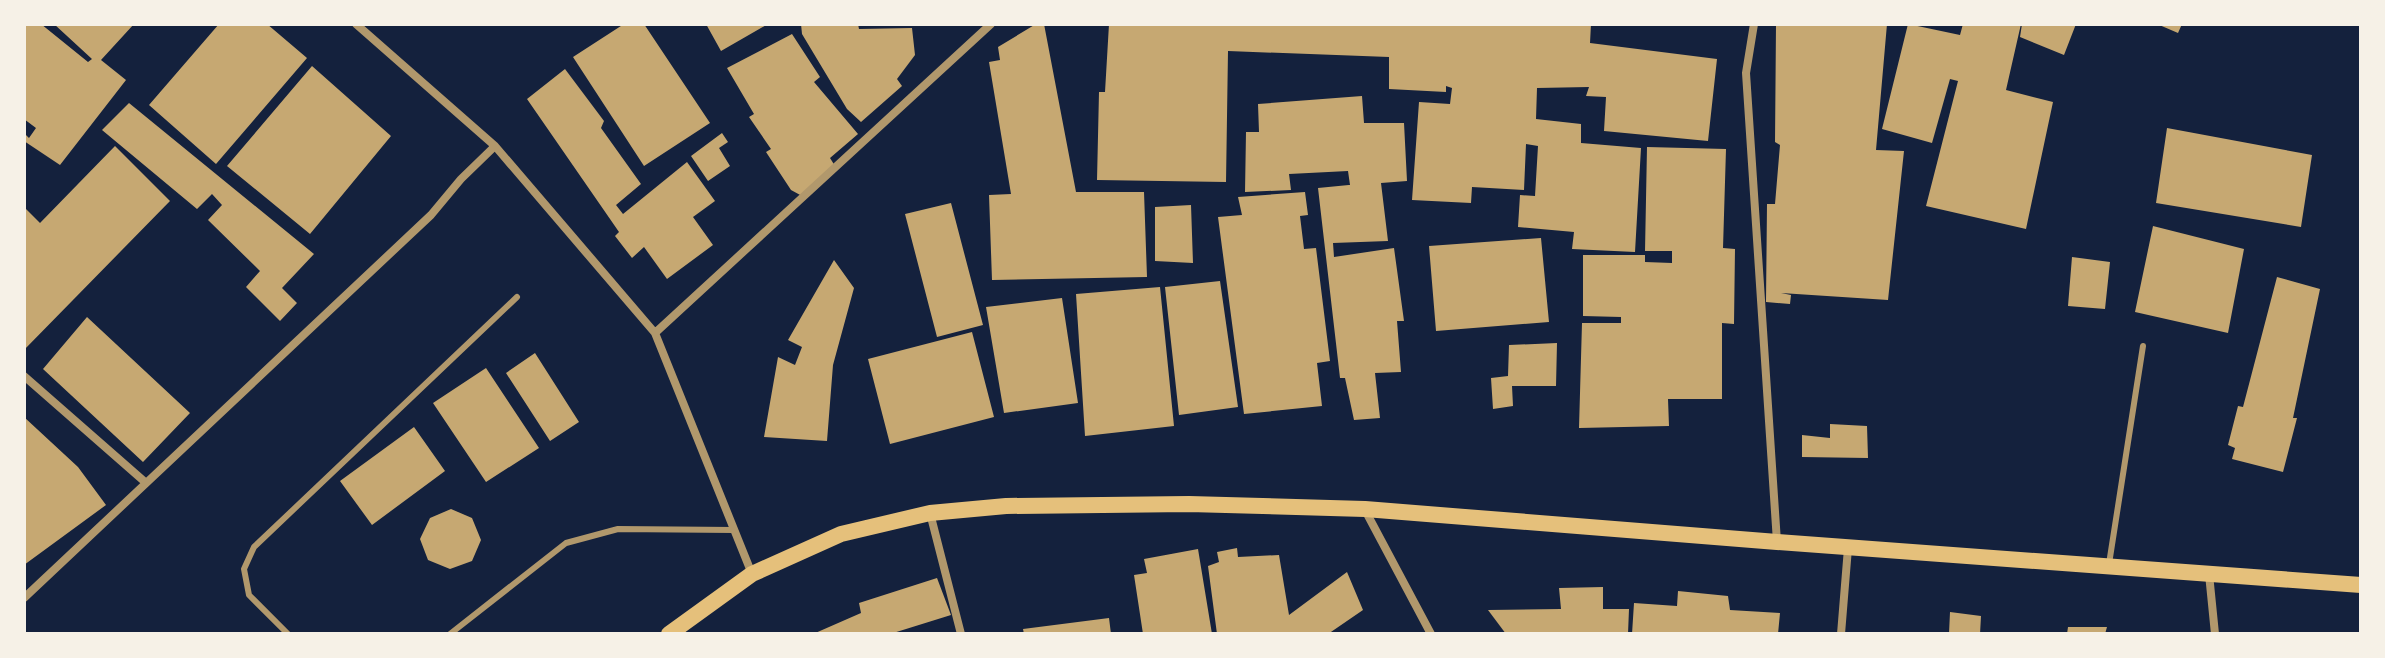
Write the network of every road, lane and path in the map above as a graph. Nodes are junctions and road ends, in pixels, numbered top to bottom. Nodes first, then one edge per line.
1 (356, 24) edge
2 (991, 24) edge
3 (1754, 24) edge
4 (495, 146) junction
5 (517, 297) dead end
6 (655, 333) junction
7 (2143, 346) dead end
8 (24, 376) edge
9 (145, 482) junction
10 (1365, 509) junction
11 (930, 513) junction
12 (734, 530) junction
13 (1777, 542) junction
14 (1848, 547) junction
15 (2109, 566) junction
16 (2209, 573) junction
17 (752, 574) junction
18 (2361, 585) edge
19 (24, 598) edge
20 (288, 634) edge
21 (450, 634) edge
22 (669, 634) edge
23 (961, 634) edge
24 (1431, 634) edge
25 (1841, 634) edge
26 (2215, 634) edge

1 - 4 street
2 - 6 street
3 - 13 street
4 - 6 street
4 - 9 street
5 - 20 lane
6 - 12 street
7 - 15 lane
8 - 9 street
9 - 19 street
10 - 11 main road
10 - 13 main road
10 - 24 street
11 - 17 main road
11 - 23 street
12 - 17 street
12 - 21 lane
13 - 14 main road
14 - 15 main road
14 - 25 street
15 - 16 main road
16 - 18 main road
16 - 26 street
17 - 22 main road

